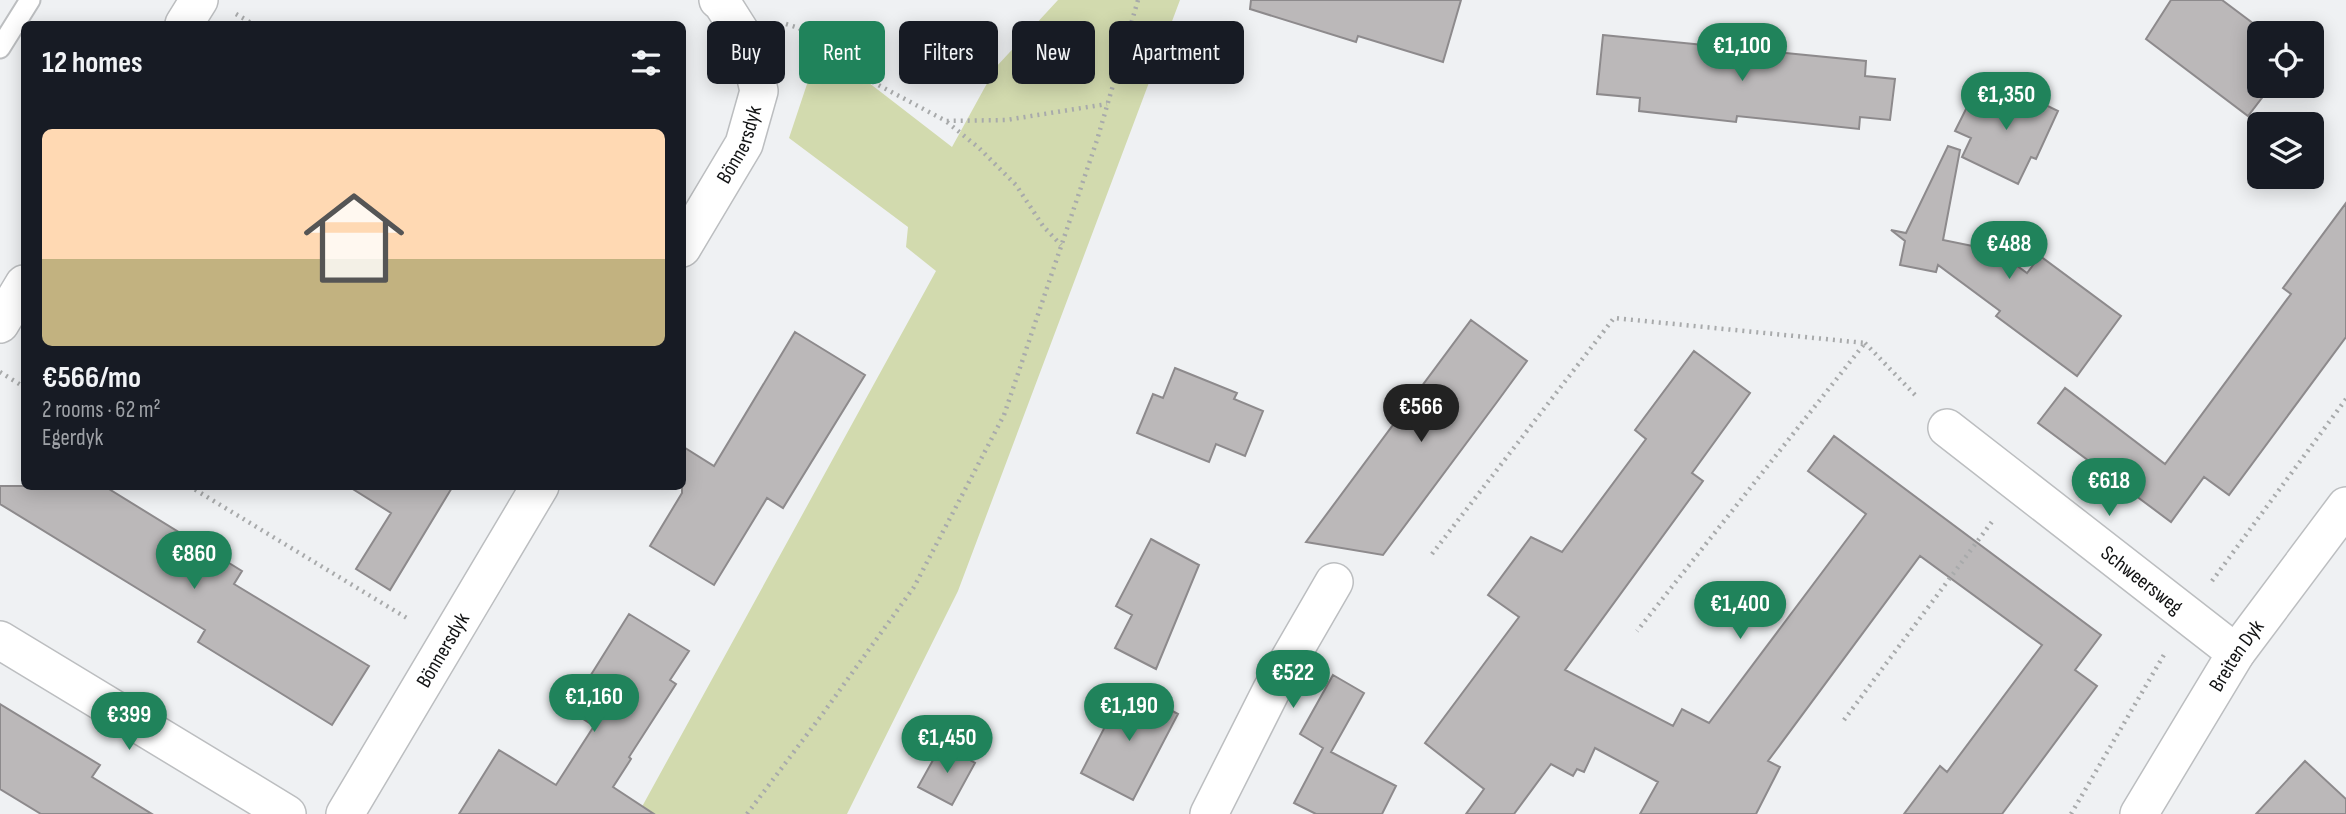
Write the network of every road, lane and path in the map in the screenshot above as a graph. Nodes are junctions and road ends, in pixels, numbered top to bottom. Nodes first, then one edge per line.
1 (30, 0) edge
2 (199, 0) edge
3 (1138, 0) edge
4 (720, 1) edge
5 (186, 21) edge
6 (0, 48) edge
7 (1107, 104) junction
8 (946, 121) junction
9 (686, 241) edge
10 (1061, 245) junction
11 (21, 289) edge
12 (0, 324) edge
13 (1866, 343) junction
14 (0, 372) edge
15 (21, 385) edge
16 (1947, 428) joint
17 (2019, 485) junction
18 (196, 490) edge
19 (538, 490) edge
20 (2346, 506) edge
21 (1432, 554) dead end
22 (1334, 582) dead end
23 (1637, 631) dead end
24 (0, 640) edge
25 (447, 642) junction
26 (2236, 653) junction
27 (1844, 720) dead end
28 (287, 814) edge
29 (345, 814) edge
30 (747, 814) edge
31 (1209, 814) edge
32 (2139, 814) edge

1 - 6 lane
2 - 5 street
3 - 7 path
4 - 8 path
4 - 9 street, Bönnersdyk
7 - 8 path
7 - 10 path
8 - 10 path
10 - 30 path
11 - 12 street
13 - 16 path
13 - 21 path
13 - 23 path
14 - 15 path
16 - 17 street, Schweersweg
17 - 26 street, Schweersweg
17 - 27 path
18 - 25 path
19 - 25 street, Bönnersdyk
20 - 26 street, Breiten Dyk
22 - 31 street
24 - 28 street
25 - 29 street, Bönnersdyk
26 - 32 street, Breiten Dyk

